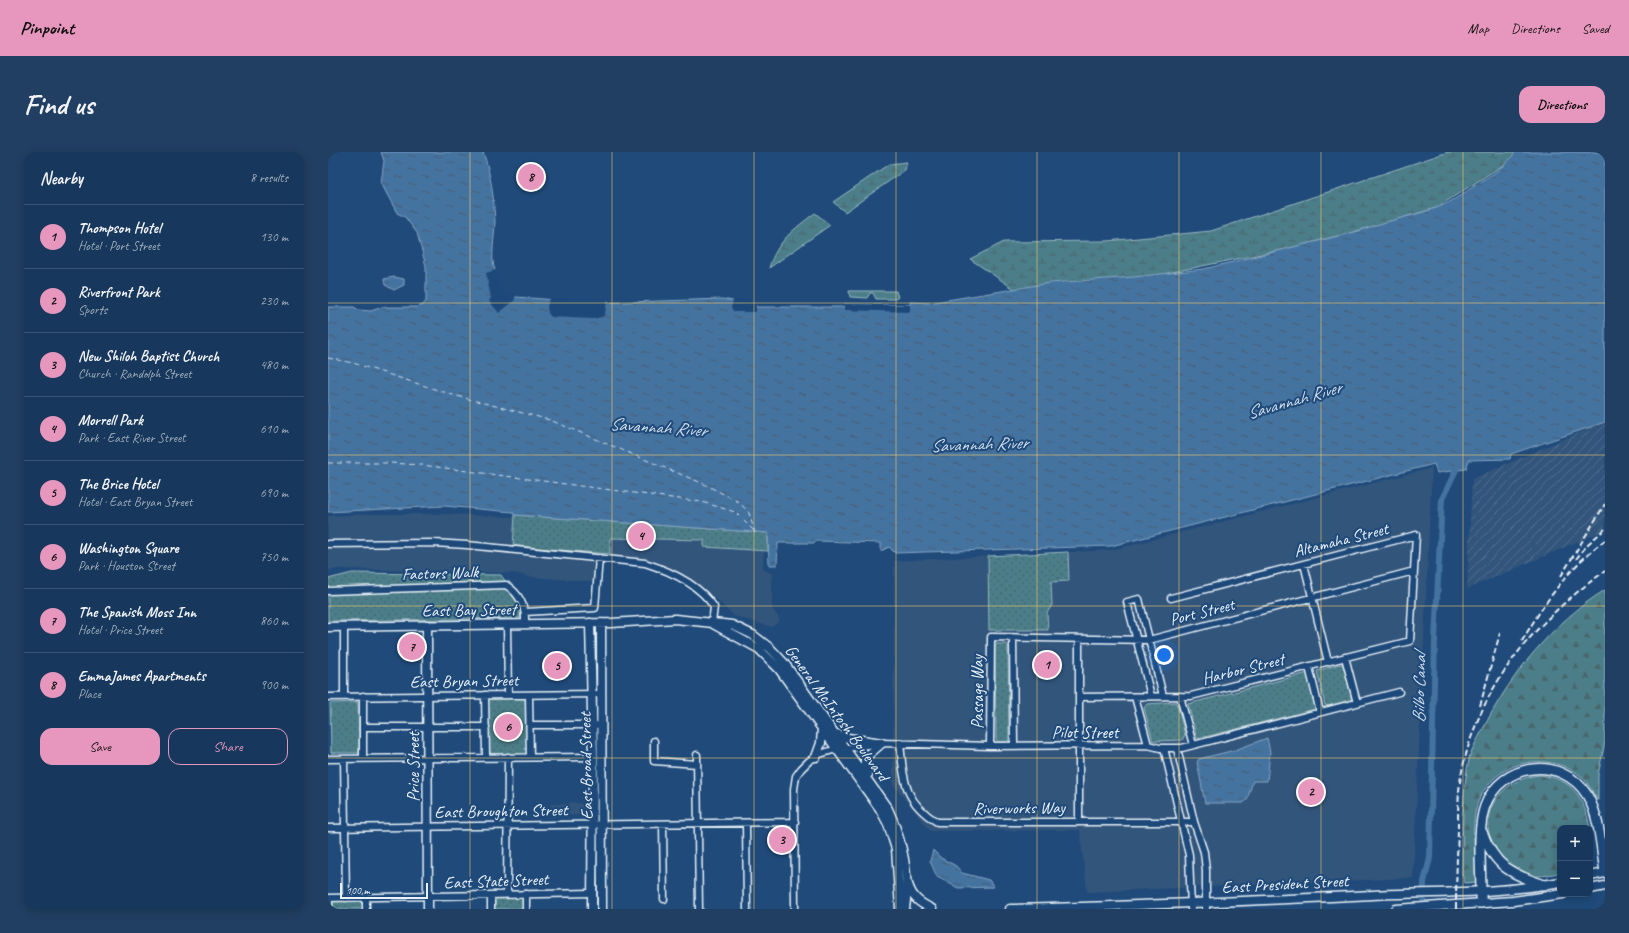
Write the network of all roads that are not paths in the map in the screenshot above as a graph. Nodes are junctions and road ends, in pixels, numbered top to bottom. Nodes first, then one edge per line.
1 (328, 544) edge
2 (599, 558) junction
3 (1304, 564) junction
4 (1414, 572) junction
5 (328, 590) edge
6 (1312, 597) junction
7 (1170, 598) dead end
8 (525, 612) junction
9 (590, 623) junction
10 (601, 623) junction
11 (611, 623) joint
12 (507, 624) junction
13 (525, 624) junction
14 (712, 624) junction
15 (427, 625) junction
16 (328, 626) edge
17 (344, 626) junction
18 (991, 637) joint
19 (1013, 638) junction
20 (1079, 639) junction
21 (1137, 639) junction
22 (1149, 640) junction
23 (1410, 641) joint
24 (1346, 657) junction
25 (1328, 662) junction
26 (1309, 668) junction
27 (1399, 692) dead end
28 (596, 694) junction
29 (485, 695) junction
30 (508, 695) junction
31 (529, 695) junction
32 (363, 696) junction
33 (427, 696) junction
34 (1135, 696) junction
35 (1152, 696) junction
36 (1163, 696) junction
37 (1180, 696) junction
38 (328, 697) edge
39 (344, 697) junction
40 (1079, 697) junction
41 (1357, 703) junction
42 (1320, 712) junction
43 (530, 725) junction
44 (592, 725) junction
45 (601, 725) junction
46 (363, 727) junction
47 (427, 727) junction
48 (486, 727) junction
49 (822, 729) junction
50 (834, 732) junction
51 (654, 741) dead end
52 (882, 743) junction
53 (900, 743) junction
54 (1079, 745) junction
55 (1148, 745) junction
56 (1193, 745) junction
57 (990, 746) junction
58 (1014, 746) junction
59 (846, 748) junction
60 (1164, 748) junction
61 (1177, 748) junction
62 (836, 749) junction
63 (697, 754) dead end
64 (486, 757) junction
65 (508, 757) junction
66 (530, 757) junction
67 (593, 757) junction
68 (816, 757) junction
69 (344, 758) junction
70 (363, 758) junction
71 (427, 758) junction
72 (328, 759) edge
73 (697, 764) junction
74 (888, 809) junction
75 (795, 822) junction
76 (1079, 822) junction
77 (1182, 822) junction
78 (1194, 822) junction
79 (699, 823) junction
80 (746, 823) junction
81 (592, 824) junction
82 (602, 824) junction
83 (662, 824) junction
84 (506, 825) junction
85 (428, 826) junction
86 (1481, 826) junction
87 (328, 828) edge
88 (344, 828) junction
89 (1605, 873) edge
90 (1593, 875) edge
91 (907, 881) junction
92 (1557, 883) edge
93 (1544, 885) junction
94 (1605, 886) edge
95 (1593, 888) edge
96 (1481, 891) junction
97 (592, 893) junction
98 (507, 894) junction
99 (526, 894) junction
100 (491, 895) junction
101 (1557, 895) edge
102 (428, 897) junction
103 (328, 898) edge
104 (346, 898) junction
105 (366, 898) junction
106 (664, 899) dead end
107 (1481, 903) junction
108 (1191, 906) edge
109 (1206, 906) edge
110 (329, 909) edge
111 (366, 909) edge
112 (428, 909) edge
113 (491, 909) edge
114 (526, 909) edge
115 (592, 909) edge
116 (602, 909) edge
117 (699, 909) edge
118 (746, 909) edge
119 (794, 909) edge
120 (900, 909) edge
121 (905, 909) edge
122 (932, 909) edge
123 (1010, 909) edge
124 (1396, 909) edge

1 - 2 street
2 - 8 street
2 - 14 street
3 - 4 street, Altamaha Street
3 - 6 street
3 - 7 street, Altamaha Street
4 - 6 street, Port Street
4 - 23 street, Altamaha Street
5 - 8 street, Factors Walk
6 - 22 street, Port Street
6 - 25 street
8 - 13 street, Factors Walk
9 - 10 main road, East Bay Street
9 - 13 main road, East Bay Street
9 - 28 main road, East Broad Street
10 - 11 main road, East Bay Street
10 - 28 main road, East Broad Street
11 - 14 main road, General McIntosh Boulevard
12 - 13 main road, East Bay Street
12 - 15 main road, East Bay Street
12 - 30 street
14 - 49 main road, General McIntosh Boulevard
14 - 50 main road, General McIntosh Boulevard
15 - 17 main road, East Bay Street
15 - 33 main road, Price Street
16 - 17 main road, East Bay Street
17 - 39 street
18 - 19 street, Port Street
18 - 57 street, Passage Way
19 - 20 street, Port Street
19 - 58 street
20 - 21 street, Port Street
20 - 40 street
21 - 22 street, Port Street
21 - 22 street
21 - 35 street
22 - 36 street
23 - 24 street, Harbor Street
24 - 25 street, Harbor Street
24 - 41 street
25 - 26 street, Harbor Street
26 - 37 street, Harbor Street
26 - 42 street
27 - 41 street, Pilot Street
28 - 31 street, East Bryan Street
28 - 44 main road, East Broad Street
28 - 45 main road, East Broad Street
29 - 30 street, East Bryan Street
29 - 33 street, East Bryan Street
29 - 48 street
30 - 31 street, East Bryan Street
31 - 43 street
32 - 33 street, East Bryan Street
32 - 39 street, East Bryan Street
32 - 46 street
33 - 47 main road, Price Street
34 - 35 street, Harbor Street
34 - 40 street, Harbor Street
34 - 55 street
35 - 36 street, Harbor Street
36 - 37 street, Harbor Street
37 - 56 street
38 - 39 street, East Bryan Street
40 - 54 street
41 - 42 street, Pilot Street
42 - 56 street, Pilot Street
43 - 44 street
43 - 66 street
44 - 45 street
44 - 67 main road, East Broad Street
45 - 82 main road, East Broad Street
46 - 47 street
46 - 70 street
47 - 48 street
47 - 71 main road, Price Street
48 - 64 street
49 - 62 main road, General McIntosh Boulevard
49 - 68 main road
50 - 52 main road
50 - 59 main road, General McIntosh Boulevard
51 - 73 street
52 - 53 street, Pilot Street
52 - 59 street, Pilot Street
52 - 74 main road
53 - 57 street, Pilot Street
53 - 76 street, Riverworks Way
54 - 55 street, Pilot Street
54 - 58 street, Pilot Street
54 - 76 street
55 - 60 street, Pilot Street
56 - 61 street, Pilot Street
57 - 58 street, Pilot Street
59 - 62 street, Pilot Street
59 - 74 main road, General McIntosh Boulevard
60 - 61 street, Pilot Street
60 - 77 street
61 - 78 street
62 - 68 street, Pilot Street
62 - 120 main road, General McIntosh Boulevard
63 - 73 street
64 - 65 street
64 - 71 street
65 - 66 street
65 - 84 street
66 - 67 street
67 - 81 main road, East Broad Street
68 - 75 street, Pilot Street
69 - 70 street
69 - 72 street
69 - 88 street
70 - 71 street
71 - 85 main road, Price Street
73 - 79 street
74 - 91 main road, General McIntosh Boulevard
75 - 80 street, East Broughton Street
75 - 119 street, Pilot Street
76 - 77 street, Riverworks Way
77 - 78 street, Riverworks Way
77 - 108 street
78 - 109 street
79 - 80 street, East Broughton Street
79 - 83 street, East Broughton Street
79 - 117 street
80 - 118 street
81 - 82 street, East Broughton Street
81 - 84 street, East Broughton Street
81 - 97 main road, East Broad Street
82 - 83 street, East Broughton Street
82 - 116 main road, East Broad Street
83 - 106 street
84 - 85 street, East Broughton Street
84 - 98 street
85 - 88 street, East Broughton Street
85 - 102 main road, Price Street
86 - 89 highway
86 - 93 highway
86 - 96 highway
87 - 88 street, East Broughton Street
88 - 104 street
89 - 90 main road
91 - 121 main road, General McIntosh Boulevard
91 - 122 main road
92 - 93 main road, East President Street
93 - 96 main road, East President Street
94 - 95 main road
96 - 107 highway
96 - 109 main road, East President Street
97 - 99 street, East State Street
97 - 115 main road, East Broad Street
98 - 99 street, East State Street
98 - 100 street, East State Street
99 - 114 street
100 - 102 street, East State Street
100 - 113 street
101 - 107 main road
102 - 105 street, East State Street
102 - 112 main road, Price Street
103 - 104 street, East State Street
103 - 110 street
104 - 105 street, East State Street
105 - 111 street
107 - 124 main road
108 - 109 main road, East President Street
108 - 123 main road, East President Street

